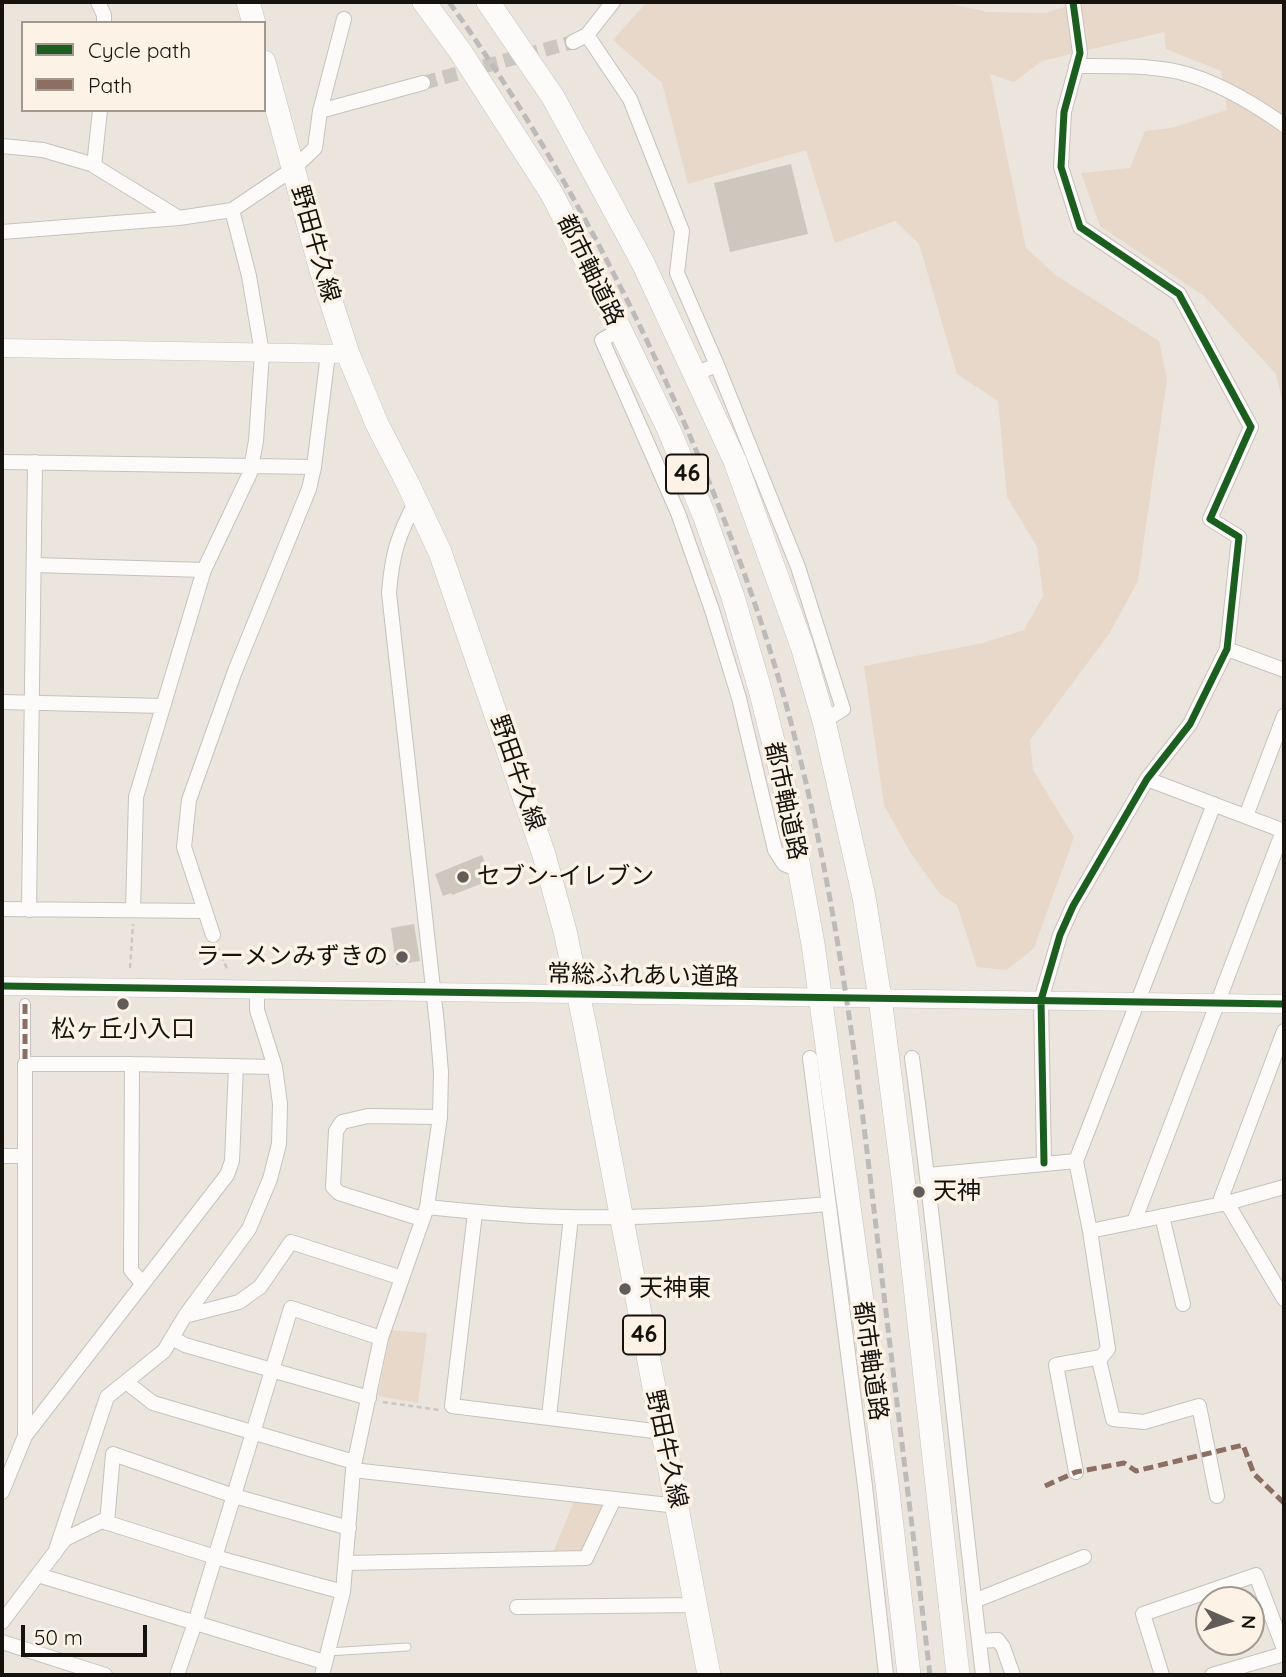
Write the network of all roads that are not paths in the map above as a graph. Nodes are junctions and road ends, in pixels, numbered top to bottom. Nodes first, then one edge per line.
1 (98, 2) edge
2 (248, 2) edge
3 (424, 2) edge
4 (488, 2) edge
5 (613, 2) edge
6 (1073, 2) edge
7 (344, 19) dead end
8 (104, 21) edge
9 (253, 21) edge
10 (587, 35) junction
11 (573, 42) tunnel mouth
12 (1076, 66) junction
13 (266, 69) edge
14 (423, 83) tunnel mouth
15 (320, 111) junction
16 (100, 112) edge
17 (1284, 125) edge
18 (2, 146) edge
19 (94, 166) junction
20 (293, 169) junction
21 (232, 210) junction
22 (179, 218) junction
23 (2, 232) edge
24 (2, 348) edge
25 (262, 353) junction
26 (338, 354) junction
27 (717, 365) junction
28 (694, 374) junction
29 (2, 462) edge
30 (35, 462) junction
31 (252, 466) junction
32 (314, 467) junction
33 (416, 501) junction
34 (34, 565) junction
35 (204, 570) junction
36 (1227, 649) junction
37 (1284, 670) edge
38 (2, 702) edge
39 (33, 703) junction
40 (163, 706) junction
41 (1284, 716) edge
42 (824, 721) junction
43 (1147, 779) junction
44 (1214, 804) junction
45 (1246, 816) junction
46 (1284, 831) edge
47 (2, 909) edge
48 (29, 909) junction
49 (133, 910) junction
50 (204, 911) junction
51 (213, 935) road end
52 (2, 986) edge
53 (257, 989) junction
54 (433, 992) junction
55 (578, 994) junction
56 (820, 998) junction
57 (880, 998) junction
58 (1041, 1000) junction
59 (1137, 1001) junction
60 (1218, 1003) junction
61 (25, 1004) dead end
62 (1284, 1004) edge
63 (1284, 1031) edge
64 (810, 1058) dead end
65 (912, 1058) dead end
66 (132, 1063) junction
67 (25, 1064) junction
68 (236, 1066) junction
69 (275, 1067) junction
70 (439, 1116) junction
71 (921, 1127) junction
72 (897, 1129) junction
73 (2, 1156) edge
74 (25, 1156) junction
75 (832, 1161) junction
76 (1076, 1161) junction
77 (1044, 1163) junction
78 (928, 1175) junction
79 (1284, 1187) edge
80 (828, 1203) junction
81 (1223, 1204) junction
82 (424, 1213) junction
83 (475, 1213) junction
84 (621, 1216) junction
85 (1162, 1216) junction
86 (571, 1217) junction
87 (1134, 1222) junction
88 (1090, 1231) junction
89 (402, 1278) junction
90 (142, 1283) junction
91 (1284, 1299) edge
92 (1183, 1304) dead end
93 (185, 1316) junction
94 (172, 1338) junction
95 (381, 1338) junction
96 (858, 1350) junction
97 (1101, 1357) junction
98 (272, 1370) junction
99 (126, 1382) junction
100 (369, 1398) junction
101 (548, 1417) junction
102 (253, 1432) junction
103 (662, 1432) junction
104 (24, 1436) junction
105 (354, 1466) junction
106 (1076, 1472) dead end
107 (2, 1492) edge
108 (234, 1496) junction
109 (1217, 1496) dead end
110 (612, 1501) junction
111 (678, 1507) junction
112 (107, 1523) junction
113 (349, 1528) junction
114 (55, 1553) junction
115 (215, 1557) junction
116 (1084, 1557) dead end
117 (346, 1563) junction
118 (38, 1575) junction
119 (343, 1592) junction
120 (974, 1601) junction
121 (697, 1605) junction
122 (517, 1606) dead end
123 (2, 1622) edge
124 (195, 1623) junction
125 (979, 1641) junction
126 (2, 1642) edge
127 (407, 1647) dead end
128 (1284, 1651) edge
129 (325, 1663) edge
130 (105, 1675) edge
131 (177, 1675) edge
132 (709, 1675) edge
133 (886, 1675) edge
134 (909, 1675) edge
135 (958, 1675) edge
136 (984, 1675) edge
137 (1013, 1675) edge
138 (1162, 1675) edge
139 (1212, 1675) edge

1 - 8 street
2 - 9 main road
3 - 56 main road, 都市軸道路 / 46
4 - 28 main road, 都市軸道路 / 46
5 - 10 street
6 - 12 street
7 - 15 street
10 - 11 street
10 - 27 street
12 - 17 street
12 - 36 street
13 - 20 main road, 野田牛久線 / 46
14 - 15 street
15 - 20 street
16 - 19 street
18 - 19 street
19 - 22 street
20 - 21 street
20 - 26 main road, 野田牛久線 / 46
21 - 22 street
21 - 25 street
22 - 23 street
24 - 25 street
25 - 26 street
25 - 31 street
26 - 32 street
26 - 33 main road, 野田牛久線 / 46
27 - 28 street
27 - 42 street
28 - 42 main road, 都市軸道路 / 46
29 - 30 street
30 - 31 street
30 - 34 street
31 - 32 street
31 - 35 street
32 - 50 street
33 - 54 street
33 - 55 main road, 野田牛久線 / 46
34 - 35 street
34 - 39 street
35 - 40 street
36 - 37 street
36 - 43 street
38 - 39 street
39 - 40 street
39 - 48 street
40 - 49 street
41 - 45 street
42 - 57 main road, 都市軸道路 / 46
43 - 44 street
43 - 58 street
44 - 45 street
44 - 59 street
45 - 46 street
46 - 60 street
47 - 48 street
48 - 49 street
49 - 50 street
50 - 51 street
52 - 53 street, 常総ふれあい道路
53 - 54 street, 常総ふれあい道路
53 - 69 street
54 - 55 street, 常総ふれあい道路
54 - 70 street
55 - 56 street, 常総ふれあい道路
55 - 84 main road, 野田牛久線 / 46
56 - 57 street, 常総ふれあい道路
56 - 75 main road, 都市軸道路 / 46
57 - 58 street, 常総ふれあい道路
57 - 72 main road, 都市軸道路 / 46
58 - 59 street, 常総ふれあい道路
58 - 77 street
59 - 60 street, 常総ふれあい道路
59 - 76 street
60 - 62 street, 常総ふれあい道路
60 - 87 street
61 - 67 street
63 - 81 street
64 - 75 street
65 - 71 street
66 - 67 street
66 - 68 street
66 - 90 street
67 - 74 street
68 - 69 street
68 - 90 street
69 - 93 street
70 - 82 street
70 - 82 street
71 - 72 street
71 - 78 street
72 - 135 main road, 都市軸道路 / 46
73 - 74 street
74 - 104 street
75 - 80 street
75 - 96 main road, 都市軸道路 / 46
76 - 77 street
76 - 88 street
77 - 78 street
78 - 120 street
79 - 81 street
80 - 84 street
80 - 96 street
81 - 85 street
81 - 91 street
82 - 83 street
82 - 89 street
83 - 86 street
83 - 101 street
84 - 86 street
84 - 103 main road, 野田牛久線 / 46
85 - 87 street
85 - 92 street
86 - 101 street
87 - 88 street
88 - 97 street
89 - 93 street
89 - 95 street
90 - 104 street
93 - 94 street
94 - 98 street
94 - 99 street
95 - 98 street
95 - 100 street
96 - 133 street
96 - 134 main road, 都市軸道路 / 46
97 - 106 street
97 - 109 street
98 - 100 street
98 - 102 street
99 - 102 street
99 - 114 street
100 - 105 street
101 - 103 street
102 - 105 street
102 - 108 street
103 - 111 main road, 野田牛久線 / 46
104 - 107 street
105 - 110 street
105 - 113 street
108 - 112 street
108 - 113 street
108 - 115 street
110 - 111 street
110 - 117 street
111 - 121 main road, 野田牛久線 / 46
112 - 114 street
112 - 115 street
113 - 117 street
114 - 118 street
115 - 119 street
115 - 124 street
116 - 120 street
117 - 119 street
118 - 123 street
118 - 124 street
119 - 129 street
120 - 125 street
121 - 122 street
121 - 132 main road, 野田牛久線 / 46
124 - 129 street
124 - 131 street
125 - 136 street
125 - 137 street
126 - 130 street
127 - 129 lane
128 - 138 street
128 - 139 street

